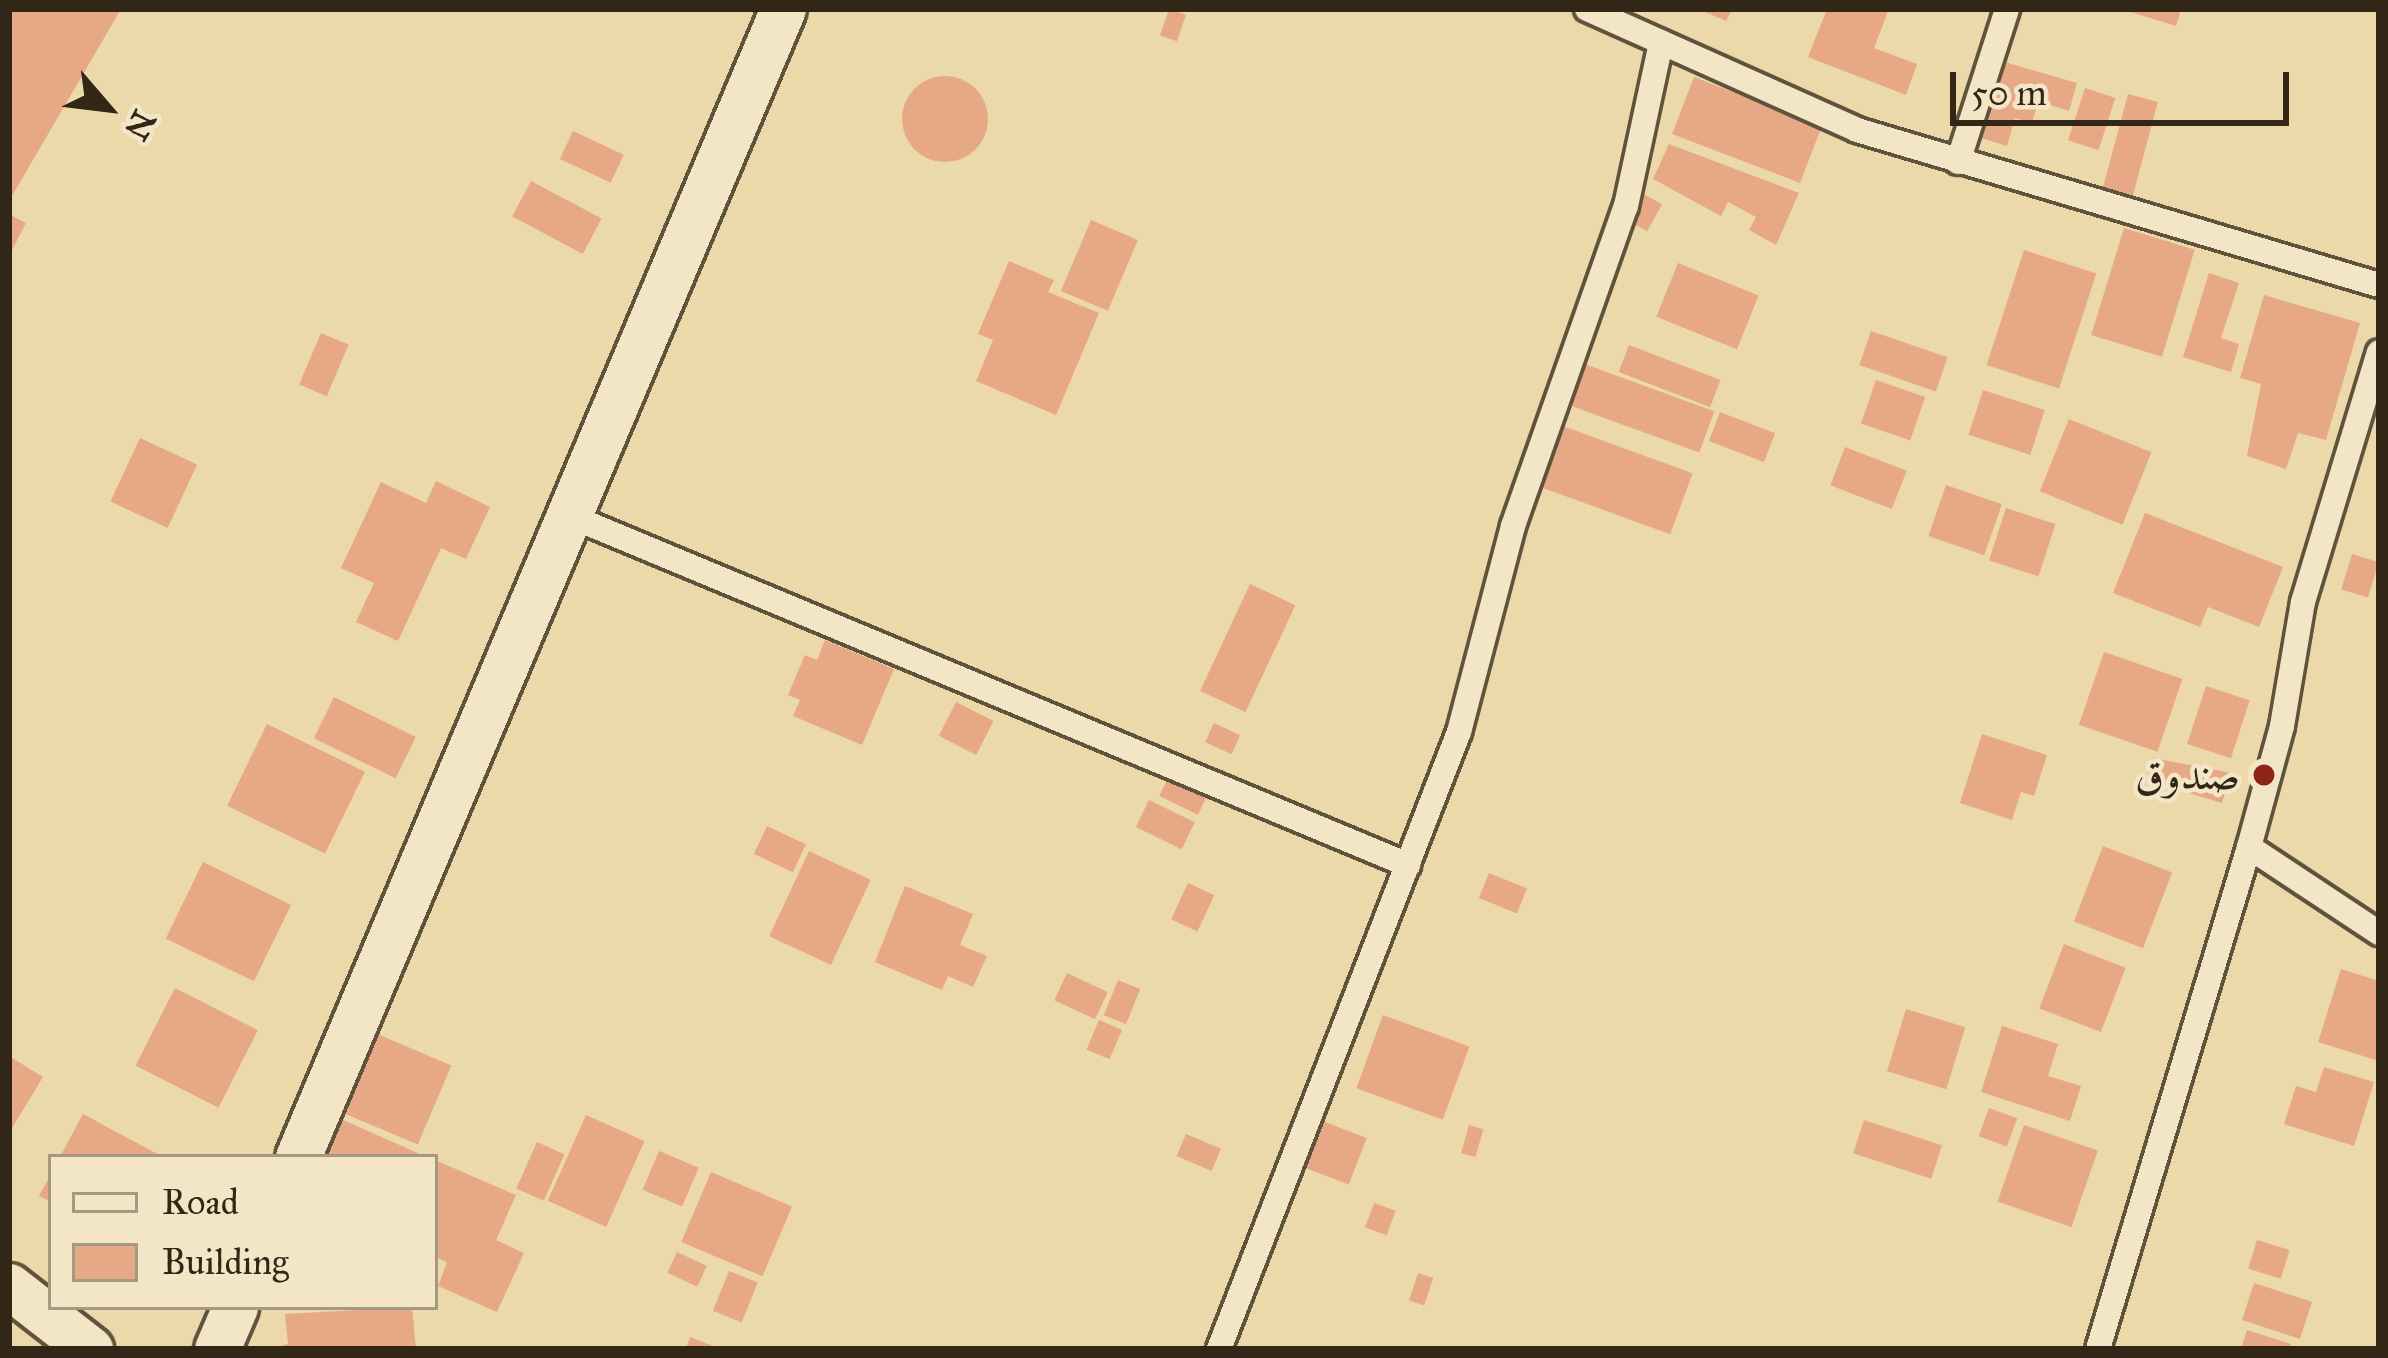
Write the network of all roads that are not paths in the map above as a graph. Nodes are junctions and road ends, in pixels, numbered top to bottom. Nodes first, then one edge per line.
1 (783, 9) edge
2 (1587, 9) edge
3 (2007, 9) edge
4 (1661, 43) junction
5 (1958, 161) junction
6 (2379, 285) edge
7 (2379, 352) edge
8 (570, 516) junction
9 (2249, 847) junction
10 (1408, 865) junction
11 (2379, 933) edge
12 (299, 1154) edge
13 (9, 1286) edge
14 (234, 1310) edge
15 (90, 1349) edge
16 (217, 1349) edge
17 (1219, 1349) edge
18 (2098, 1349) edge

1 - 8 street
2 - 4 lane
3 - 5 lane
4 - 5 lane
4 - 10 lane
5 - 6 lane
7 - 9 lane
8 - 10 lane
8 - 12 street
9 - 11 lane
9 - 18 lane
10 - 17 lane
13 - 15 street
14 - 16 street

